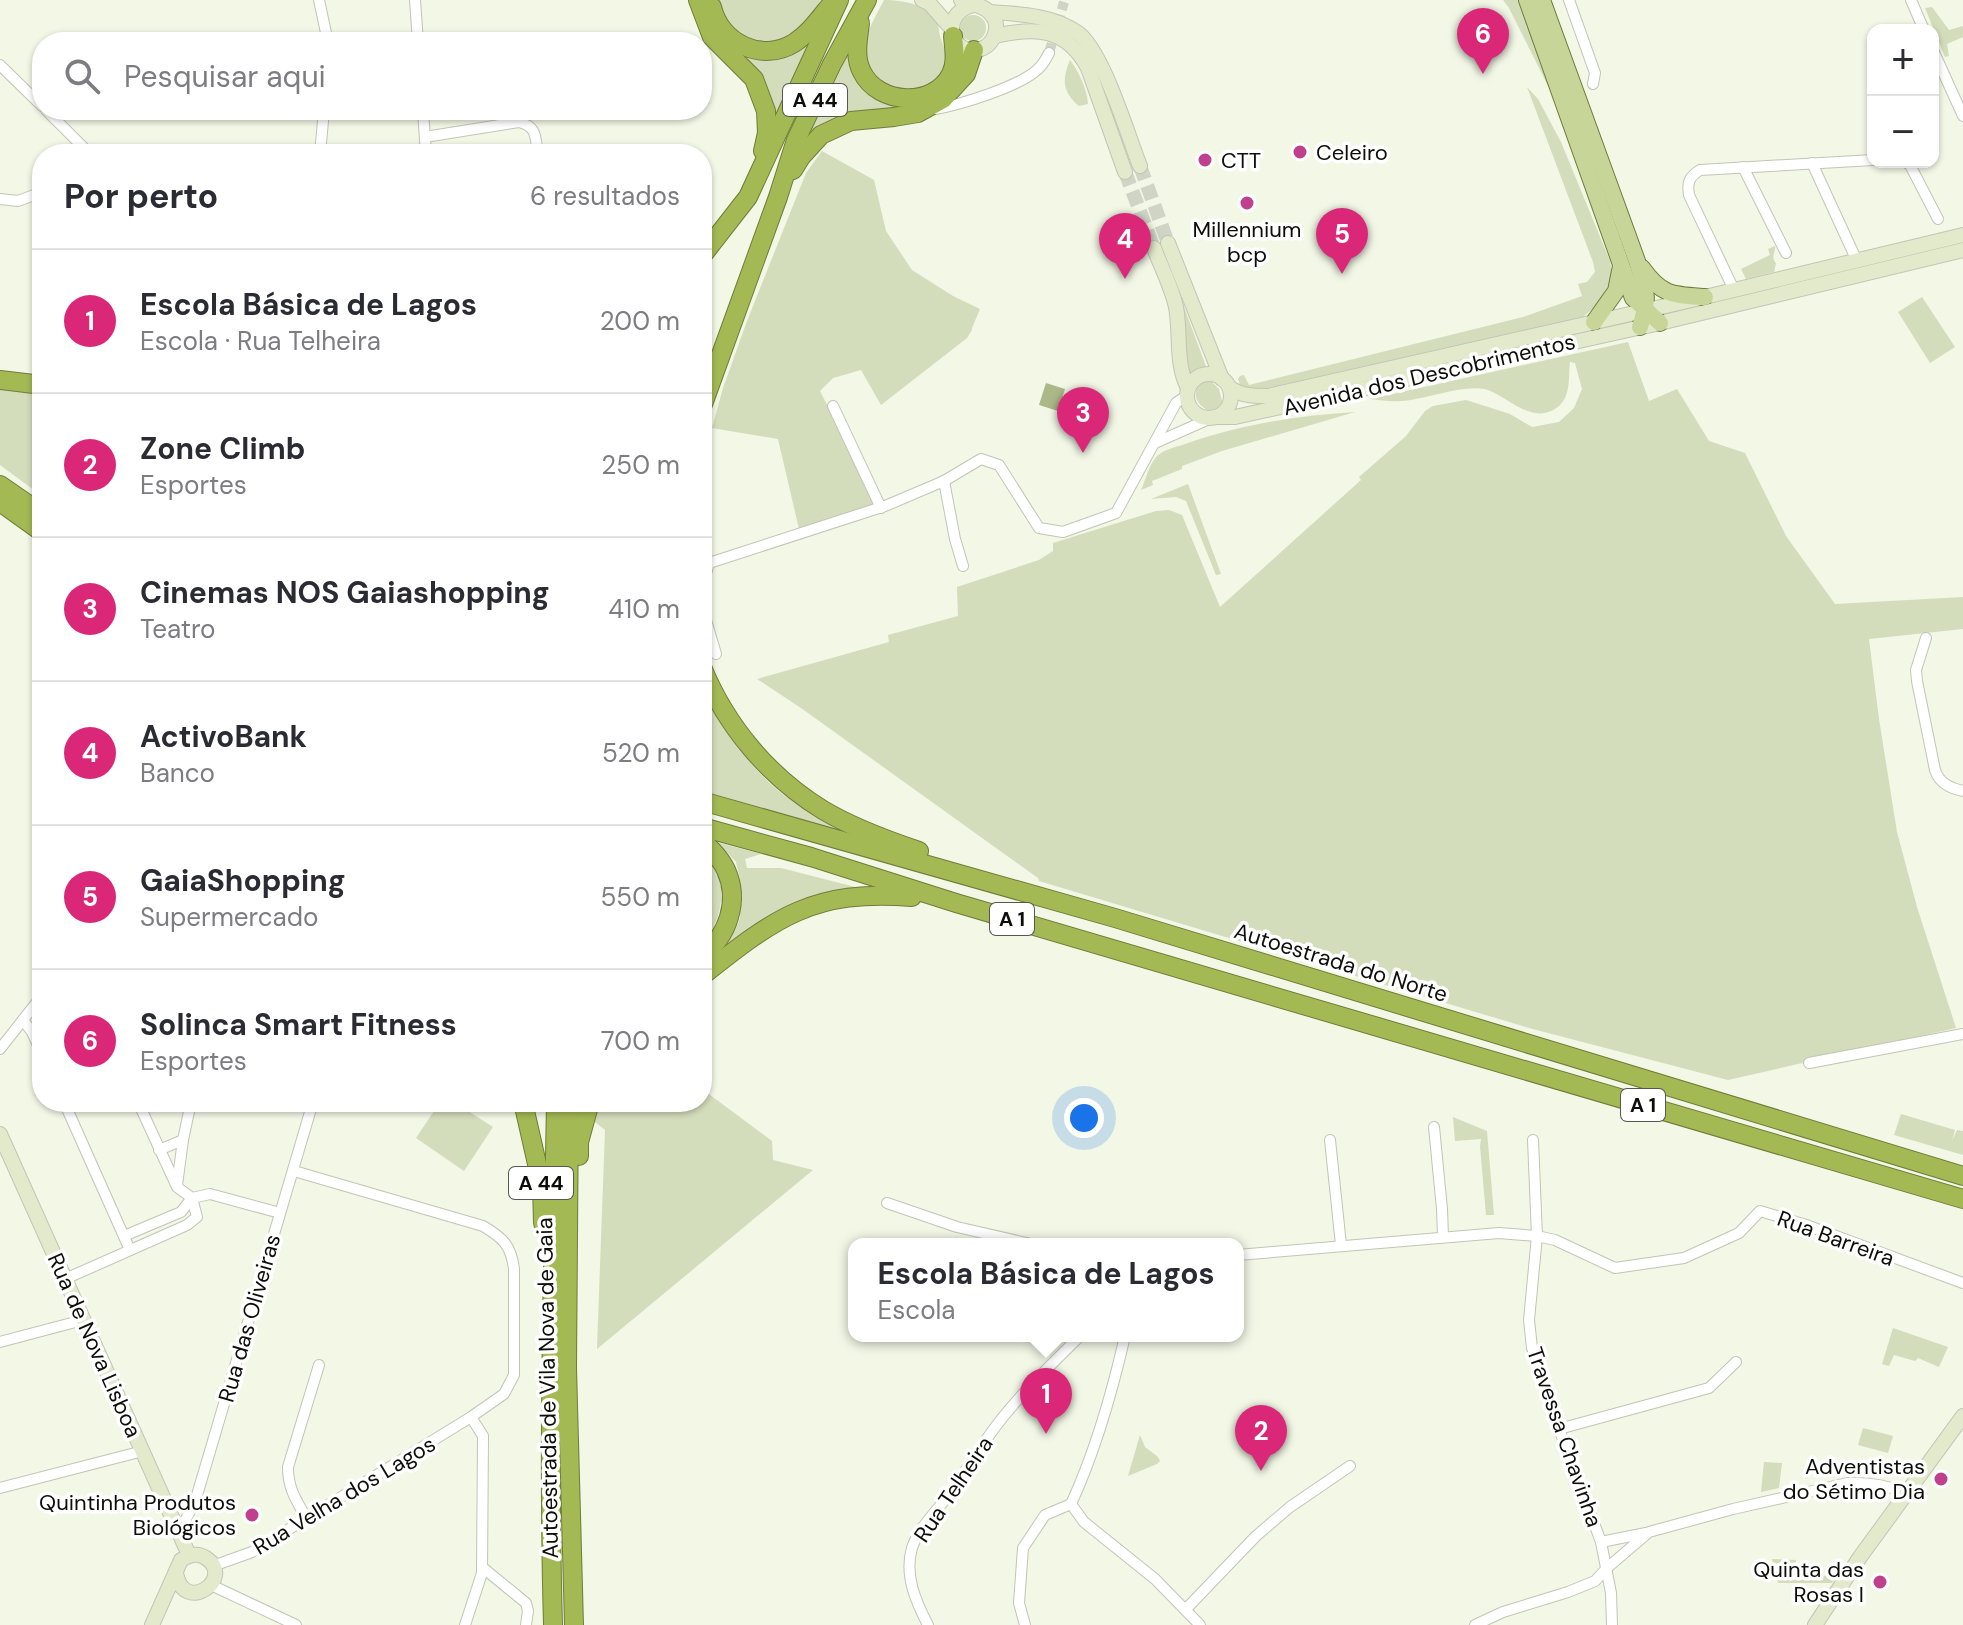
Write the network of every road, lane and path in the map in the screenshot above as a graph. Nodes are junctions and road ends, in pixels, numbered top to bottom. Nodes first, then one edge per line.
1 (319, 0) edge
2 (415, 0) edge
3 (698, 0) edge
4 (710, 0) edge
5 (837, 0) edge
6 (922, 0) edge
7 (1527, 0) edge
8 (1542, 0) edge
9 (1569, 0) edge
10 (1911, 0) edge
11 (968, 3) edge
12 (865, 4) edge
13 (990, 12) junction
14 (1921, 24) edge
15 (326, 32) edge
16 (417, 32) edge
17 (710, 32) edge
18 (952, 32) junction
19 (995, 36) junction
20 (712, 37) edge
21 (974, 50) junction
22 (1049, 53) tunnel mouth
23 (1939, 63) edge
24 (0, 65) edge
25 (1593, 84) dead end
26 (32, 96) edge
27 (918, 113) junction
28 (1963, 116) edge
29 (56, 120) edge
30 (323, 120) edge
31 (424, 120) edge
32 (425, 137) junction
33 (80, 144) edge
34 (321, 144) edge
35 (425, 144) edge
36 (536, 144) edge
37 (1867, 160) edge
38 (1812, 163) junction
39 (1140, 166) tunnel mouth
40 (1743, 167) junction
41 (1912, 168) edge
42 (1125, 172) tunnel mouth
43 (759, 176) junction
44 (32, 196) edge
45 (778, 197) junction
46 (0, 199) edge
47 (1938, 219) dead end
48 (1963, 235) edge
49 (712, 243) edge
50 (1963, 250) edge
51 (1786, 253) dead end
52 (1857, 261) junction
53 (1629, 263) junction
54 (1734, 290) junction
55 (1705, 297) junction
56 (1643, 319) junction
57 (1594, 322) junction
58 (1660, 323) joint
59 (0, 380) edge
60 (712, 381) edge
61 (1226, 383) junction
62 (32, 384) edge
63 (1187, 392) junction
64 (833, 406) dead end
65 (1213, 418) junction
66 (1155, 443) junction
67 (944, 481) junction
68 (0, 485) edge
69 (0, 502) edge
70 (32, 507) edge
71 (881, 508) junction
72 (32, 525) edge
73 (712, 562) edge
74 (963, 566) dead end
75 (1926, 638) dead end
76 (712, 641) edge
77 (716, 654) dead end
78 (712, 687) edge
79 (1963, 791) edge
80 (712, 804) edge
81 (712, 830) edge
82 (712, 850) edge
83 (956, 903) junction
84 (1115, 918) junction
85 (712, 948) edge
86 (712, 968) edge
87 (32, 1008) edge
88 (23, 1020) junction
89 (32, 1032) edge
90 (1963, 1034) edge
91 (0, 1049) edge
92 (1809, 1063) dead end
93 (68, 1112) edge
94 (142, 1112) edge
95 (189, 1112) edge
96 (310, 1112) edge
97 (525, 1112) edge
98 (556, 1112) edge
99 (569, 1112) edge
100 (587, 1112) edge
101 (1434, 1127) dead end
102 (0, 1134) edge
103 (183, 1140) junction
104 (1330, 1140) dead end
105 (1533, 1140) dead end
106 (159, 1150) junction
107 (294, 1171) junction
108 (1963, 1176) edge
109 (177, 1187) junction
110 (192, 1198) junction
111 (1963, 1199) edge
112 (887, 1203) dead end
113 (181, 1212) junction
114 (280, 1213) junction
115 (187, 1225) junction
116 (124, 1236) junction
117 (568, 1236) junction
118 (1537, 1236) junction
119 (1443, 1237) junction
120 (1005, 1238) edge
121 (1341, 1245) junction
122 (130, 1250) junction
123 (1244, 1254) edge
124 (554, 1263) junction
125 (65, 1279) junction
126 (1963, 1283) edge
127 (83, 1320) junction
128 (0, 1342) edge
129 (1074, 1342) edge
130 (1124, 1342) edge
131 (1736, 1362) dead end
132 (319, 1365) dead end
133 (1963, 1416) edge
134 (471, 1417) junction
135 (1559, 1429) junction
136 (143, 1451) junction
137 (1350, 1466) dead end
138 (0, 1488) edge
139 (1907, 1493) junction
140 (1071, 1504) junction
141 (306, 1518) junction
142 (551, 1525) junction
143 (179, 1532) junction
144 (1649, 1532) junction
145 (1601, 1542) junction
146 (189, 1555) junction
147 (213, 1566) junction
148 (482, 1567) junction
149 (1607, 1568) junction
150 (176, 1573) junction
151 (211, 1585) junction
152 (188, 1592) junction
153 (160, 1608) junction
154 (1186, 1609) junction
155 (152, 1625) edge
156 (296, 1625) edge
157 (465, 1625) edge
158 (526, 1625) edge
159 (546, 1625) edge
160 (553, 1625) edge
161 (574, 1625) edge
162 (928, 1625) edge
163 (1025, 1625) edge
164 (1200, 1625) edge
165 (1475, 1625) edge
166 (1612, 1625) edge
167 (1815, 1625) edge

1 - 15 street
2 - 16 street
3 - 17 highway
4 - 5 highway
5 - 43 highway, A 44
6 - 18 main road
7 - 53 main road
8 - 53 main road
9 - 25 street
10 - 14 street
11 - 13 main road
11 - 18 main road
12 - 18 highway
12 - 45 highway, A 44
13 - 19 main road
13 - 39 main road
18 - 21 main road
19 - 21 main road
19 - 42 main road
20 - 43 highway
21 - 27 highway
22 - 27 street
23 - 28 street
24 - 26 street
27 - 45 highway
29 - 33 street
30 - 34 street
31 - 32 street
32 - 35 street
32 - 36 street
37 - 38 street
38 - 40 street
38 - 52 street
40 - 51 street
40 - 54 street
41 - 47 street
43 - 49 highway, A 44
44 - 46 street
45 - 60 highway, A 44
48 - 52 main road, Avenida dos Descobrimentos
50 - 58 main road
52 - 54 main road, Avenida dos Descobrimentos
53 - 55 main road
53 - 56 main road
53 - 56 main road
53 - 57 main road
54 - 55 main road, Avenida dos Descobrimentos
55 - 56 main road, Avenida dos Descobrimentos
56 - 57 main road, Avenida dos Descobrimentos
56 - 58 main road
56 - 65 main road, Avenida dos Descobrimentos
57 - 61 main road, Avenida dos Descobrimentos
59 - 62 highway
61 - 63 main road
61 - 63 main road
61 - 65 main road
63 - 65 main road
63 - 66 street
64 - 71 street
65 - 66 street
66 - 67 street
67 - 71 street
67 - 74 street
68 - 70 highway
69 - 72 highway
71 - 73 street
75 - 79 street
76 - 77 street
78 - 84 highway, A 1
80 - 84 highway, Autoestrada do Norte / A 1
81 - 83 highway, A 1
82 - 85 highway
83 - 86 highway
83 - 111 highway, A 1
84 - 108 highway, Autoestrada do Norte / A 1
87 - 88 street
88 - 89 street
88 - 91 street
90 - 92 street
93 - 116 street
94 - 106 street
95 - 103 street
96 - 107 street, Rua das Oliveiras
97 - 124 highway, A 44
98 - 124 highway, Autoestrada de Vila Nova de Gaia / A 44
99 - 117 highway, Autoestrada de Vila Nova de Gaia / A 44
100 - 117 highway
101 - 119 street
102 - 125 main road, Rua de Nova Lisboa
103 - 106 street
103 - 109 street
104 - 121 street
105 - 118 street, Travessa Chavinha
106 - 109 street
107 - 114 street, Rua das Oliveiras
107 - 134 street, Rua Velha dos Lagos
109 - 110 street
110 - 113 street
110 - 114 street
110 - 115 street
112 - 120 street
113 - 115 street
113 - 116 street
114 - 143 street, Rua das Oliveiras
115 - 122 street
116 - 122 street
117 - 161 highway, Autoestrada de Vila Nova de Gaia / A 44
118 - 119 street
118 - 126 street, Rua Barreira
118 - 135 street, Travessa Chavinha
119 - 121 street
121 - 123 street
122 - 125 street
124 - 142 highway, Autoestrada de Vila Nova de Gaia / A 44
125 - 127 main road, Rua de Nova Lisboa
127 - 128 street
127 - 136 main road, Rua de Nova Lisboa
129 - 162 street, Rua Telheira
130 - 140 street
131 - 135 street
132 - 141 street
133 - 139 main road
134 - 141 street, Rua Velha dos Lagos
134 - 148 street
135 - 145 street, Travessa Chavinha
136 - 138 street
136 - 143 main road, Rua de Nova Lisboa
137 - 154 street
139 - 144 street
139 - 167 main road
140 - 154 street
140 - 163 street
141 - 147 street, Rua Velha dos Lagos
142 - 159 highway
142 - 160 highway, Autoestrada de Vila Nova de Gaia / A 44
143 - 146 main road, Rua de Nova Lisboa
144 - 145 street
144 - 149 street
145 - 149 street, Travessa Chavinha
146 - 147 main road
146 - 150 main road
147 - 151 main road
148 - 157 street
148 - 158 street
149 - 165 street
149 - 166 street, Travessa Chavinha
150 - 152 main road
150 - 153 main road
151 - 152 main road
151 - 156 street
152 - 153 main road
153 - 155 main road
154 - 164 street

